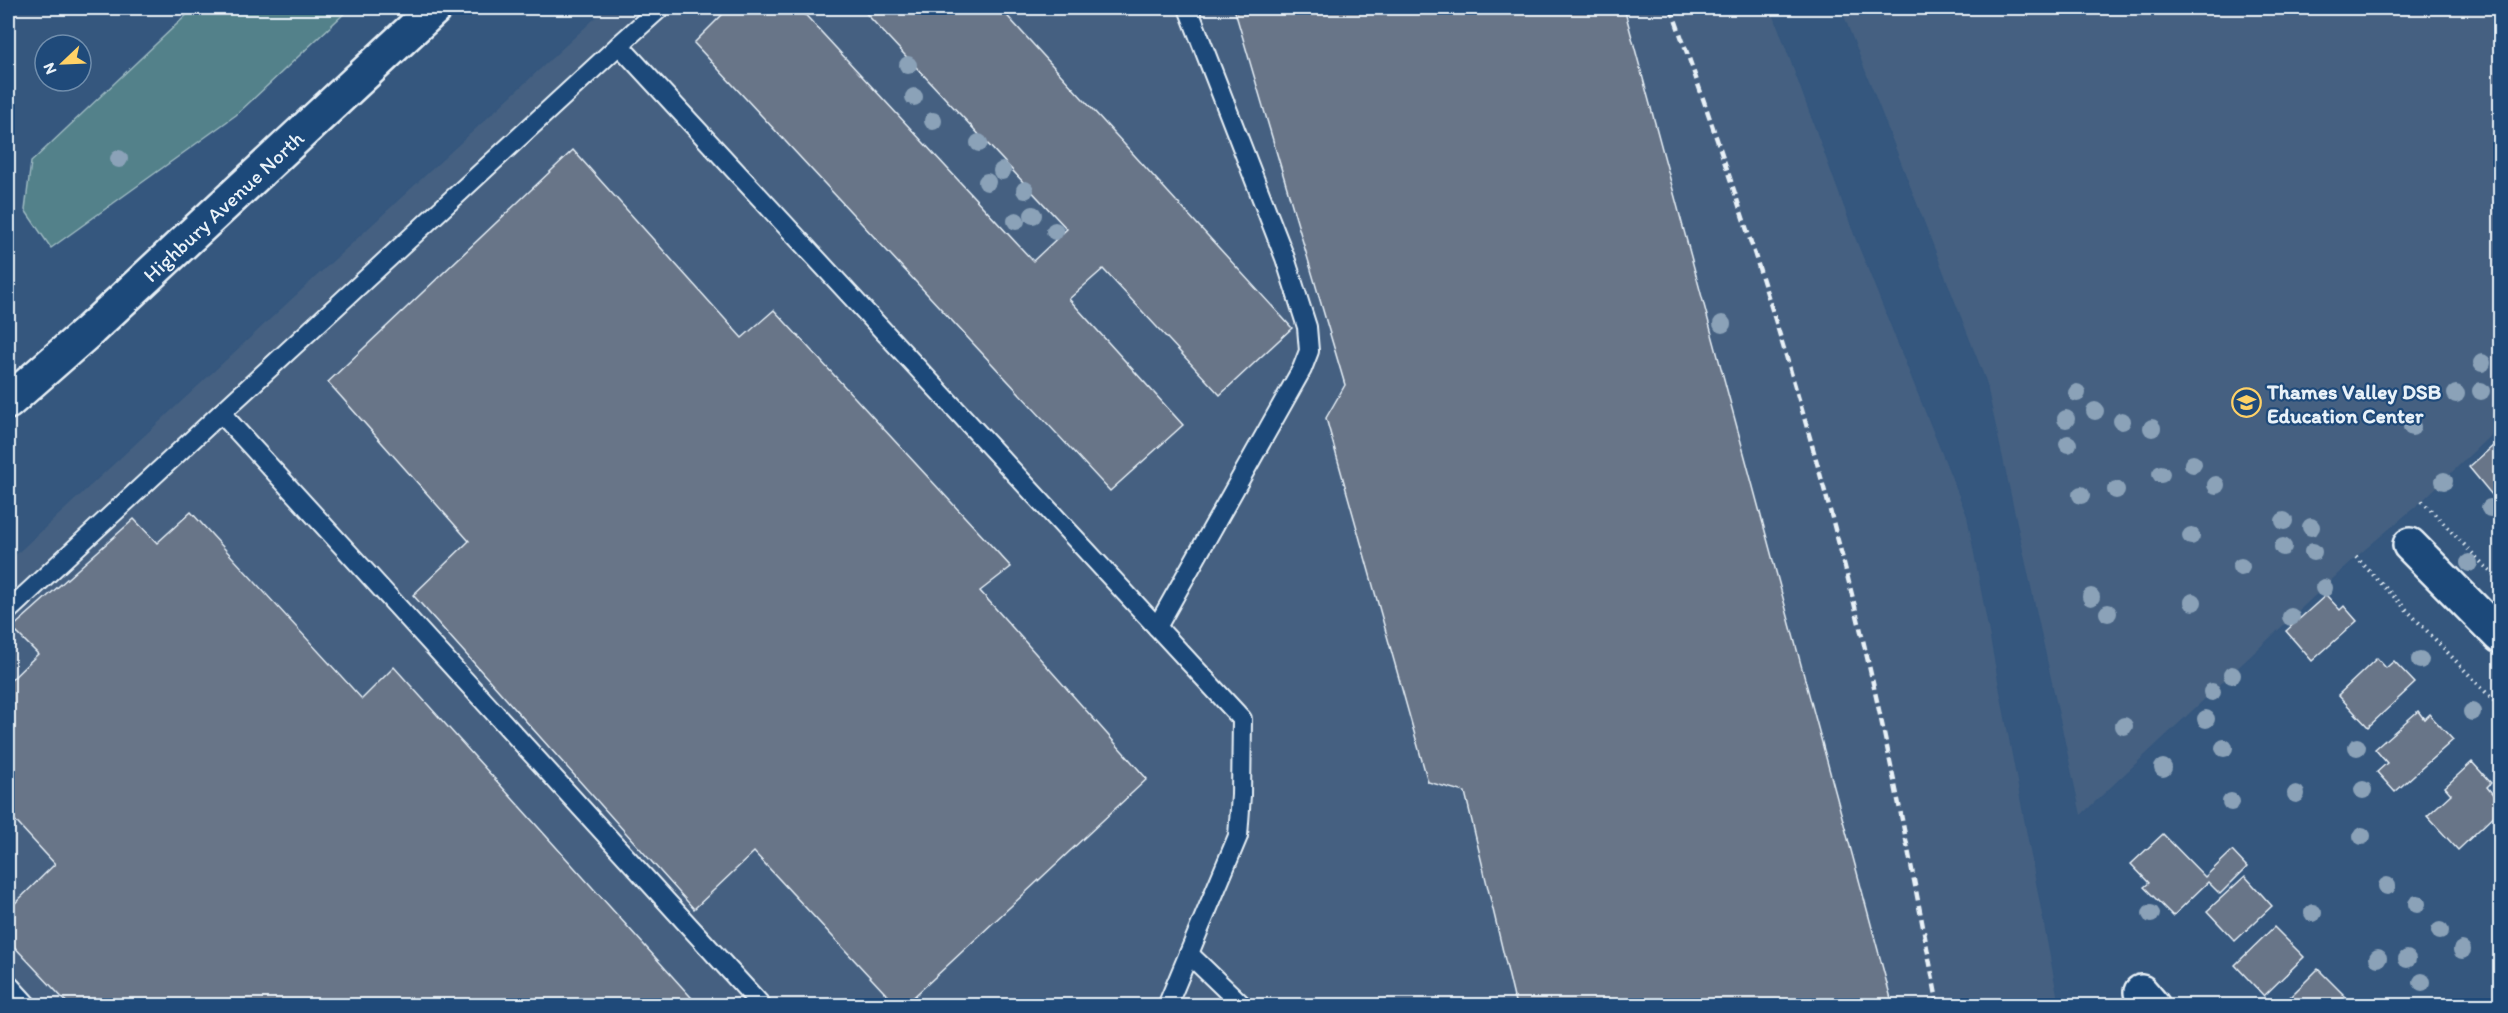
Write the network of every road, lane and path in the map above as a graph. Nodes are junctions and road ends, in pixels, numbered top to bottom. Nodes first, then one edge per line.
1 (435, 8) edge
2 (660, 8) edge
3 (1188, 8) edge
4 (619, 45) junction
5 (8, 402) edge
6 (220, 413) junction
7 (2422, 501) dead end
8 (2410, 545) dead end
9 (2356, 557) dead end
10 (2500, 582) edge
11 (8, 611) edge
12 (1158, 627) junction
13 (2500, 636) edge
14 (2500, 707) edge
15 (1189, 954) junction
16 (8, 984) edge
17 (28, 1005) edge
18 (762, 1005) edge
19 (1167, 1005) edge
20 (1243, 1005) edge

1 - 5 main road, Highbury Avenue North
2 - 4 lane
3 - 12 lane
4 - 6 lane
4 - 12 lane
6 - 11 lane
6 - 18 lane
7 - 10 path
8 - 13 main road
9 - 14 path
12 - 15 lane
15 - 19 lane
15 - 20 lane
16 - 17 lane

